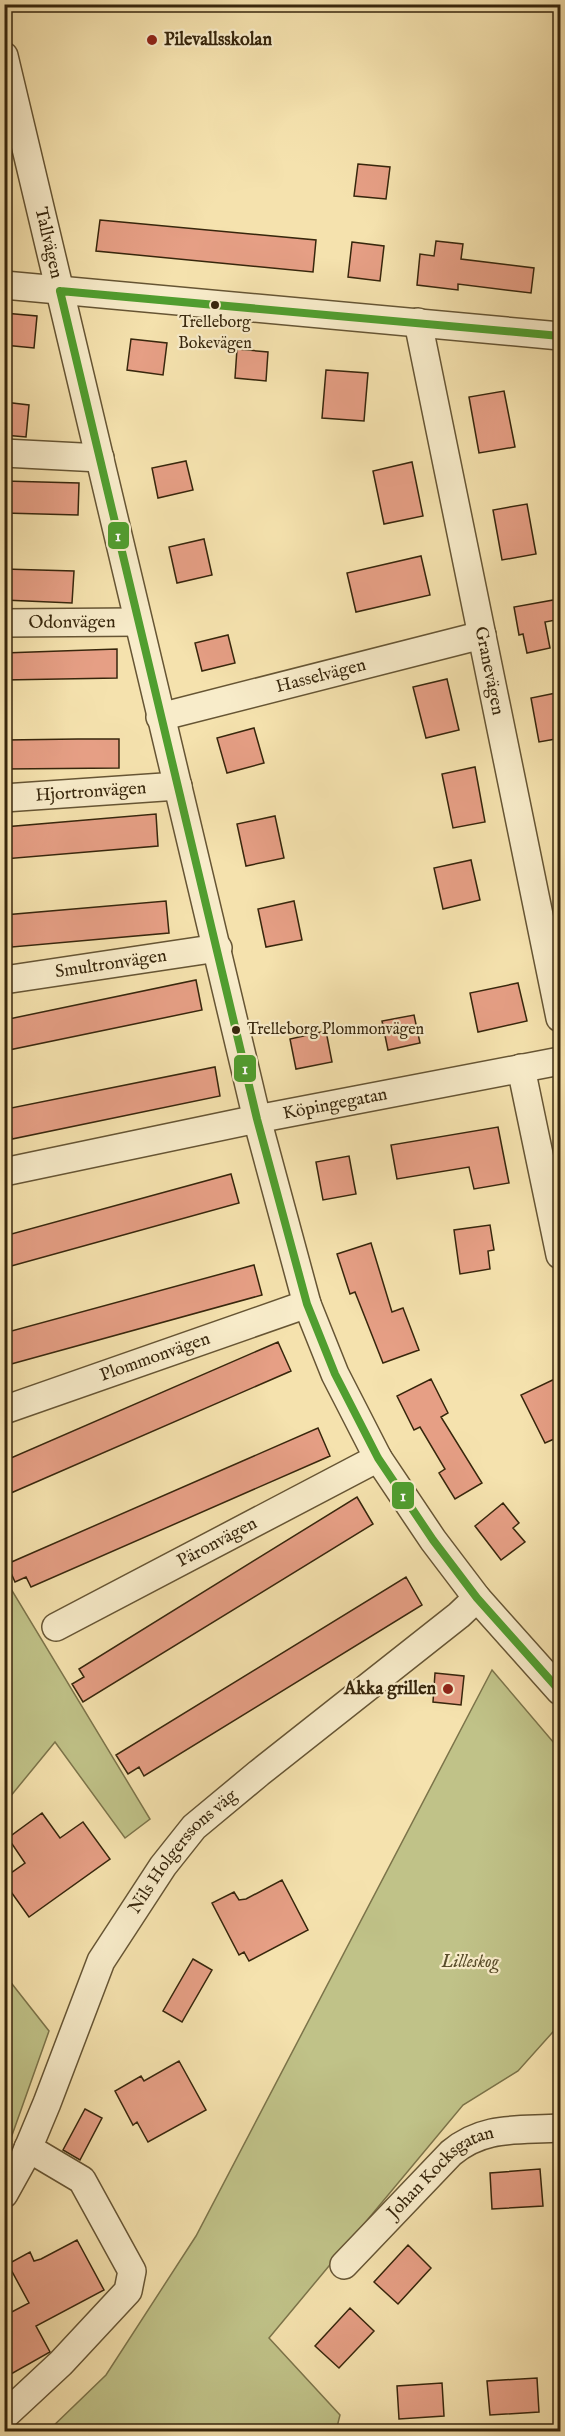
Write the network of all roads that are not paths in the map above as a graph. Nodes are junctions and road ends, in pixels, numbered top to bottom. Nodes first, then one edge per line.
1 (4, 56) edge
2 (4, 285) edge
3 (60, 291) junction
4 (418, 322) junction
5 (561, 336) edge
6 (4, 453) edge
7 (100, 458) junction
8 (138, 622) junction
9 (4, 623) edge
10 (482, 635) junction
11 (160, 717) junction
12 (178, 786) junction
13 (4, 798) edge
14 (218, 948) junction
15 (4, 980) edge
16 (561, 1018) edge
17 (561, 1061) edge
18 (521, 1068) junction
19 (257, 1119) junction
20 (4, 1172) edge
21 (561, 1255) edge
22 (307, 1304) junction
23 (4, 1410) edge
24 (378, 1458) junction
25 (477, 1598) junction
26 (56, 1627) dead end
27 (561, 1691) edge
28 (561, 2128) edge
29 (28, 2148) junction
30 (4, 2194) edge
31 (344, 2265) dead end
32 (4, 2416) edge

1 - 3 street, Tallvägen
2 - 3 street
3 - 4 street
3 - 7 street, Tallvägen
4 - 5 street
4 - 10 street, Granevägen
6 - 7 street
7 - 8 street, Tallvägen
8 - 9 street, Odonvägen
8 - 11 street, Tallvägen
10 - 11 street, Hasselvägen
10 - 16 street, Granevägen
11 - 12 street, Tallvägen
12 - 13 street, Hjortronvägen
12 - 14 street, Tallvägen
14 - 15 street, Smultronvägen
14 - 19 street, Tallvägen
17 - 18 street, Köpingegatan
18 - 19 street, Köpingegatan
18 - 21 street
19 - 20 street, Köpingegatan
19 - 22 street, Tallvägen
22 - 23 street, Plommonvägen
22 - 24 street, Tallvägen
24 - 25 street, Tallvägen
24 - 26 street, Päronvägen
25 - 27 street, Tallvägen
25 - 29 street, Nils Holgerssons väg
28 - 31 street, Johan Kocksgatan
29 - 30 street, Nils Holgerssons väg
29 - 32 street

